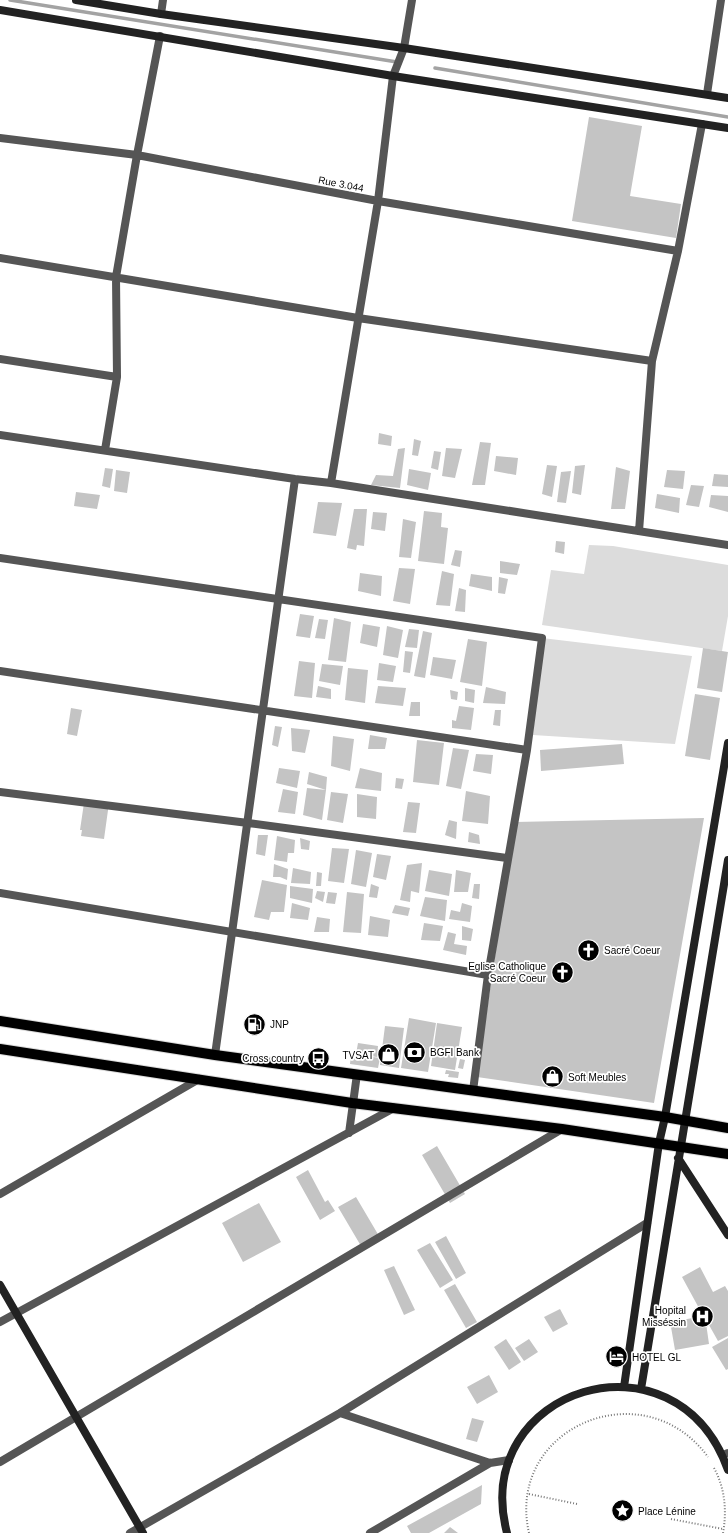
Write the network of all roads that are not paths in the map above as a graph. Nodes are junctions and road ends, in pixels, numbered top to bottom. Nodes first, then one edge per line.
1 (76, 0) edge
2 (163, 0) edge
3 (412, 0) edge
4 (721, 0) edge
5 (0, 10) edge
6 (161, 14) junction
7 (160, 36) junction
8 (404, 48) junction
9 (393, 76) junction
10 (707, 94) junction
11 (728, 98) edge
12 (702, 124) junction
13 (728, 128) edge
14 (0, 138) edge
15 (137, 155) junction
16 (378, 201) junction
17 (678, 251) junction
18 (0, 258) edge
19 (116, 277) junction
20 (358, 318) junction
21 (0, 360) edge
22 (652, 361) junction
23 (117, 377) junction
24 (0, 435) edge
25 (105, 450) junction
26 (296, 480) junction
27 (331, 483) junction
28 (639, 531) junction
29 (728, 545) edge
30 (0, 558) edge
31 (279, 599) junction
32 (0, 671) edge
33 (264, 710) junction
34 (728, 743) edge
35 (527, 750) junction
36 (0, 792) edge
37 (248, 823) junction
38 (508, 858) junction
39 (728, 860) edge
40 (0, 893) edge
41 (233, 931) junction
42 (488, 975) junction
43 (0, 1021) edge
44 (0, 1049) edge
45 (215, 1055) junction
46 (357, 1074) junction
47 (199, 1079) junction
48 (473, 1091) junction
49 (352, 1103) junction
50 (394, 1108) junction
51 (665, 1117) junction
52 (685, 1120) junction
53 (728, 1128) edge
54 (562, 1129) junction
55 (349, 1133) junction
56 (658, 1143) junction
57 (680, 1146) junction
58 (728, 1154) edge
59 (678, 1158) junction
60 (0, 1194) edge
61 (647, 1223) junction
62 (728, 1235) edge
63 (0, 1285) edge
64 (16, 1313) junction
65 (0, 1322) edge
66 (624, 1387) junction
67 (642, 1389) junction
68 (340, 1413) junction
69 (76, 1418) junction
70 (725, 1454) edge
71 (510, 1460) junction
72 (0, 1462) edge
73 (490, 1463) junction
74 (728, 1470) edge
75 (141, 1530) edge
76 (130, 1533) edge
77 (370, 1533) edge
78 (507, 1533) edge

1 - 6 street
2 - 6 street
3 - 8 street
4 - 10 street
5 - 7 street
6 - 8 street
7 - 9 street
7 - 15 street
8 - 9 street
8 - 10 street
9 - 12 street
9 - 16 street
10 - 11 street
12 - 13 street
12 - 17 street
14 - 15 street, Rue 3.044
15 - 16 street, Rue 3.044
15 - 19 street
16 - 17 street, Rue 3.044
16 - 20 street
17 - 22 street
18 - 19 street
19 - 20 street
19 - 23 street
20 - 22 street
20 - 27 street
21 - 23 street
22 - 28 street
23 - 25 street
24 - 25 street
25 - 26 street
26 - 27 street
26 - 31 street
27 - 28 street
28 - 29 street
30 - 31 street
31 - 33 street
31 - 35 street
32 - 33 street
33 - 35 street
33 - 37 street
34 - 51 street
35 - 38 street
36 - 37 street
37 - 38 street
37 - 41 street
38 - 42 street
39 - 52 street
40 - 41 street
41 - 42 street
41 - 45 street
42 - 48 street
43 - 45 main road
44 - 47 main road
45 - 46 main road
46 - 48 main road
46 - 49 street
47 - 49 main road
47 - 60 street
48 - 51 main road
49 - 50 main road
49 - 55 street
50 - 54 main road
50 - 55 street
51 - 52 main road
51 - 56 street
52 - 53 main road
52 - 57 street
54 - 56 main road
54 - 69 street
55 - 64 street
56 - 57 main road
56 - 61 street
57 - 58 main road
57 - 59 street
59 - 62 street
59 - 67 street
61 - 66 street
61 - 68 street
63 - 64 street
64 - 65 street
64 - 69 street
66 - 67 street
66 - 71 street
67 - 70 street
68 - 73 street
68 - 75 street
69 - 72 street
69 - 75 street
70 - 74 street
71 - 73 street
71 - 78 street
73 - 77 street
75 - 76 street

